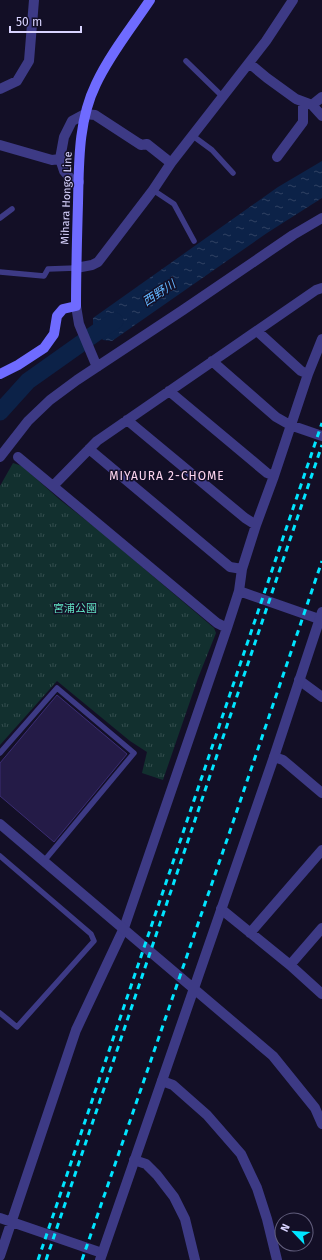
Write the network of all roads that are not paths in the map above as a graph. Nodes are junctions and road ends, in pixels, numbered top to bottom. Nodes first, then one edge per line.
1 (34, 0) edge
2 (150, 0) edge
3 (293, 0) edge
4 (186, 61) dead end
5 (249, 63) junction
6 (0, 89) edge
7 (222, 96) junction
8 (322, 97) edge
9 (307, 103) junction
10 (85, 114) junction
11 (322, 116) edge
12 (193, 136) junction
13 (0, 145) edge
14 (277, 158) dead end
15 (60, 160) junction
16 (171, 163) junction
17 (233, 173) dead end
18 (79, 182) junction
19 (153, 190) junction
20 (12, 208) dead end
21 (0, 218) edge
22 (322, 218) edge
23 (194, 241) dead end
24 (76, 268) junction
25 (0, 272) edge
26 (322, 288) edge
27 (76, 306) junction
28 (257, 331) junction
29 (322, 339) edge
30 (212, 361) junction
31 (97, 367) junction
32 (0, 374) edge
33 (308, 374) junction
34 (169, 391) junction
35 (127, 420) junction
36 (290, 425) junction
37 (322, 436) edge
38 (89, 449) junction
39 (0, 457) edge
40 (18, 457) dead end
41 (274, 476) junction
42 (53, 486) junction
43 (256, 525) junction
44 (242, 569) junction
45 (239, 591) junction
46 (321, 617) edge
47 (227, 628) junction
48 (299, 680) junction
49 (322, 697) edge
50 (0, 753) edge
51 (274, 756) junction
52 (322, 793) edge
53 (0, 824) edge
54 (322, 850) edge
55 (0, 856) edge
56 (44, 861) junction
57 (220, 909) junction
58 (124, 928) junction
59 (322, 928) edge
60 (250, 933) junction
61 (290, 965) junction
62 (194, 988) junction
63 (322, 994) edge
64 (0, 1013) edge
65 (162, 1081) junction
66 (319, 1106) edge
67 (322, 1124) edge
68 (134, 1160) junction
69 (0, 1218) edge
70 (12, 1222) junction
71 (0, 1256) edge
72 (101, 1257) edge
73 (195, 1260) edge
74 (277, 1260) edge

1 - 6 street
2 - 10 main road, Mihara Hongo Line
3 - 5 street
4 - 7 lane
5 - 7 street
5 - 9 street
7 - 12 street
8 - 9 street
9 - 11 street
9 - 14 street
10 - 15 street
10 - 16 street
10 - 18 main road, Mihara Hongo Line
12 - 16 street
12 - 17 lane
13 - 15 street
15 - 18 street
16 - 19 street
18 - 24 main road, Mihara Hongo Line
19 - 23 lane
19 - 24 street
20 - 21 lane
22 - 31 street
24 - 25 lane
24 - 27 main road, Mihara Hongo Line
26 - 28 street
27 - 31 street
27 - 32 main road
28 - 30 street
28 - 33 street
29 - 33 street
30 - 34 street
30 - 36 street
31 - 39 street
33 - 36 street
34 - 35 street
34 - 41 street
35 - 38 street
35 - 43 street
36 - 37 street
36 - 41 street
38 - 42 street
38 - 44 street
40 - 42 street
41 - 43 street
42 - 47 street
43 - 44 street
44 - 45 street
45 - 46 street
45 - 47 street
46 - 48 street
47 - 58 street
48 - 49 street
48 - 51 street
50 - 56 lane
51 - 52 street
51 - 57 street
53 - 56 street
54 - 60 street
55 - 64 lane
56 - 58 street
57 - 60 street
57 - 62 street
58 - 62 street
58 - 70 street
59 - 61 street
60 - 61 street
61 - 63 street
62 - 65 street
62 - 66 street
65 - 68 street
65 - 74 street
66 - 67 street
68 - 72 street
68 - 73 street
69 - 70 street
70 - 71 street
70 - 72 street

